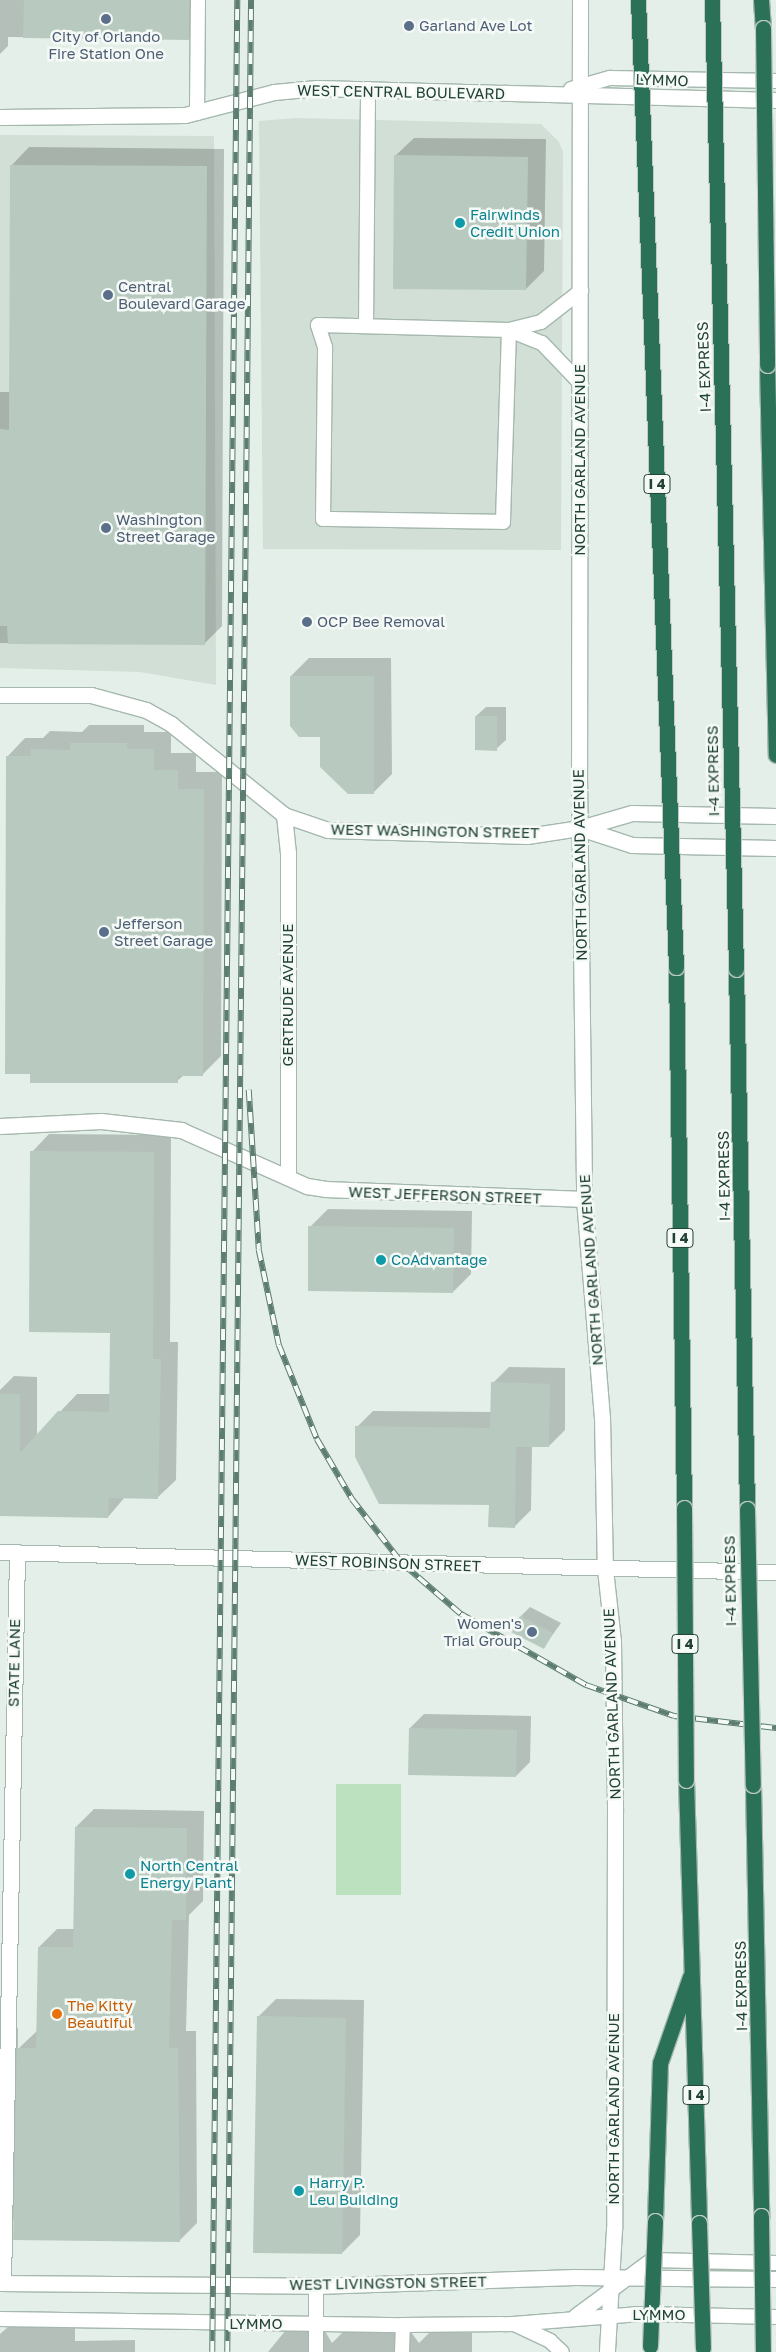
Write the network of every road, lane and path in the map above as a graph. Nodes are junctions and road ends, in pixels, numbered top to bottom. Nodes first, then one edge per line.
1 (198, 0) edge
2 (580, 0) edge
3 (638, 0) edge
4 (712, 0) edge
5 (762, 0) edge
6 (776, 81) edge
7 (368, 89) junction
8 (582, 91) junction
9 (776, 100) edge
10 (197, 113) junction
11 (0, 117) edge
12 (581, 292) junction
13 (366, 325) junction
14 (510, 330) junction
15 (581, 384) junction
16 (0, 695) edge
17 (776, 755) edge
18 (284, 815) junction
19 (776, 816) edge
20 (580, 828) junction
21 (776, 848) edge
22 (0, 1126) edge
23 (288, 1175) junction
24 (584, 1200) junction
25 (0, 1552) edge
26 (17, 1552) junction
27 (605, 1569) junction
28 (776, 1572) edge
29 (4, 1961) edge
30 (694, 1966) junction
31 (776, 2263) edge
32 (627, 2278) junction
33 (776, 2279) edge
34 (2, 2283) edge
35 (611, 2284) junction
36 (316, 2286) junction
37 (576, 2316) junction
38 (609, 2316) junction
39 (776, 2317) edge
40 (0, 2319) edge
41 (316, 2324) junction
42 (513, 2324) junction
43 (403, 2325) junction
44 (650, 2349) edge
45 (703, 2350) edge
46 (316, 2352) edge
47 (402, 2352) edge
48 (562, 2352) edge
49 (607, 2352) edge
50 (763, 2352) edge

1 - 10 lane
2 - 8 street, NORTH GARLAND AVENUE
3 - 30 highway, I 4, bridge
4 - 50 highway, I-4 EXPRESS, bridge
5 - 17 highway, bridge
6 - 8 lane, LYMMO
7 - 8 street, WEST CENTRAL BOULEVARD
7 - 10 street, WEST CENTRAL BOULEVARD
7 - 13 lane
8 - 9 street, WEST CENTRAL BOULEVARD
8 - 12 street, NORTH GARLAND AVENUE
10 - 11 street, WEST CENTRAL BOULEVARD
12 - 14 lane
12 - 15 street, NORTH GARLAND AVENUE
13 - 14 lane
13 - 14 lane
14 - 15 lane
15 - 20 street, NORTH GARLAND AVENUE
16 - 18 street, WEST WASHINGTON STREET
18 - 20 street, WEST WASHINGTON STREET
18 - 23 street, GERTRUDE AVENUE
19 - 20 street, WEST WASHINGTON STREET
20 - 21 street, WEST WASHINGTON STREET
20 - 24 street, NORTH GARLAND AVENUE
22 - 23 street
23 - 24 street, WEST JEFFERSON STREET
24 - 27 street, NORTH GARLAND AVENUE
25 - 26 street, WEST ROBINSON STREET
26 - 27 street, WEST ROBINSON STREET
26 - 29 street, STATE LANE
27 - 28 street, WEST ROBINSON STREET
27 - 35 street, NORTH GARLAND AVENUE
29 - 34 street, STATE LANE
30 - 44 highway, bridge
30 - 45 highway, I 4, bridge
31 - 32 lane
32 - 33 street, WEST LIVINGSTON STREET
32 - 35 street, WEST LIVINGSTON STREET
34 - 36 street, WEST LIVINGSTON STREET
35 - 36 street, WEST LIVINGSTON STREET
35 - 37 lane
35 - 38 street, NORTH GARLAND AVENUE
36 - 41 lane
37 - 38 lane, LYMMO
37 - 42 lane, LYMMO
38 - 39 lane, LYMMO
38 - 49 street, NORTH GARLAND AVENUE
40 - 41 lane, LYMMO
41 - 43 lane, LYMMO
41 - 46 lane
42 - 43 lane, LYMMO
42 - 48 lane, LYMMO
43 - 47 lane

